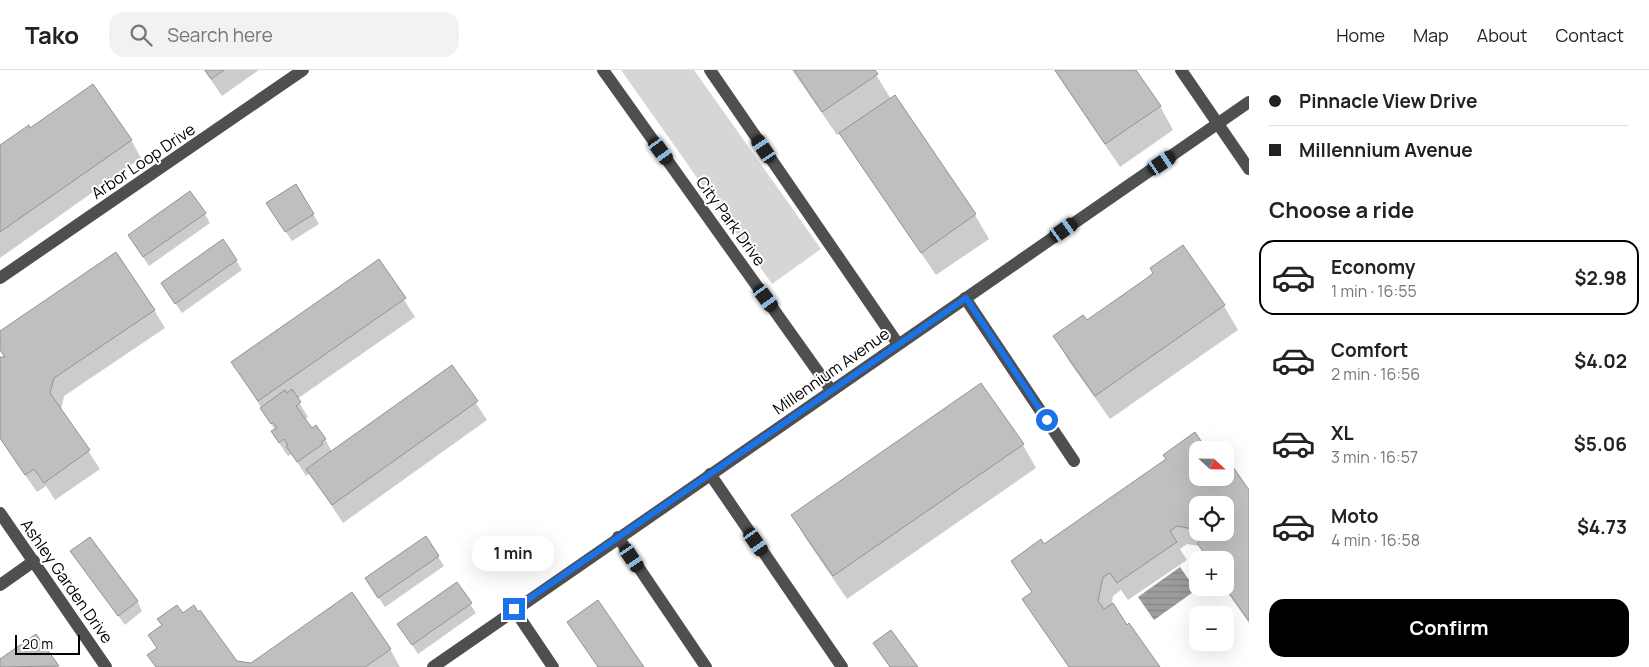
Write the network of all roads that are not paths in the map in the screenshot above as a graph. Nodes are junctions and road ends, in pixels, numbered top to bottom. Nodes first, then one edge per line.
1 (303, 70) edge
2 (603, 70) edge
3 (710, 70) edge
4 (1181, 70) edge
5 (1249, 102) edge
6 (1218, 124) junction
7 (1249, 169) edge
8 (0, 278) edge
9 (966, 298) junction
10 (898, 344) junction
11 (831, 390) junction
12 (1074, 461) dead end
13 (710, 474) junction
14 (0, 513) edge
15 (618, 538) junction
16 (34, 561) junction
17 (0, 585) edge
18 (514, 609) junction
19 (106, 667) edge
20 (433, 667) edge
21 (553, 667) edge
22 (706, 667) edge
23 (842, 667) edge

1 - 8 street, Arbor Loop Drive
2 - 11 street, City Park Drive
3 - 10 street
4 - 6 street
5 - 6 street, Millennium Avenue
6 - 7 street
6 - 9 street, Millennium Avenue
9 - 10 street, Millennium Avenue
9 - 12 street
10 - 11 street, Millennium Avenue
11 - 13 street, Millennium Avenue
13 - 15 street, Millennium Avenue
13 - 23 street
14 - 16 street, Ashley Garden Drive
15 - 18 street, Millennium Avenue
15 - 22 street
16 - 17 street
16 - 19 street, Ashley Garden Drive
18 - 20 street, Millennium Avenue
18 - 21 street

